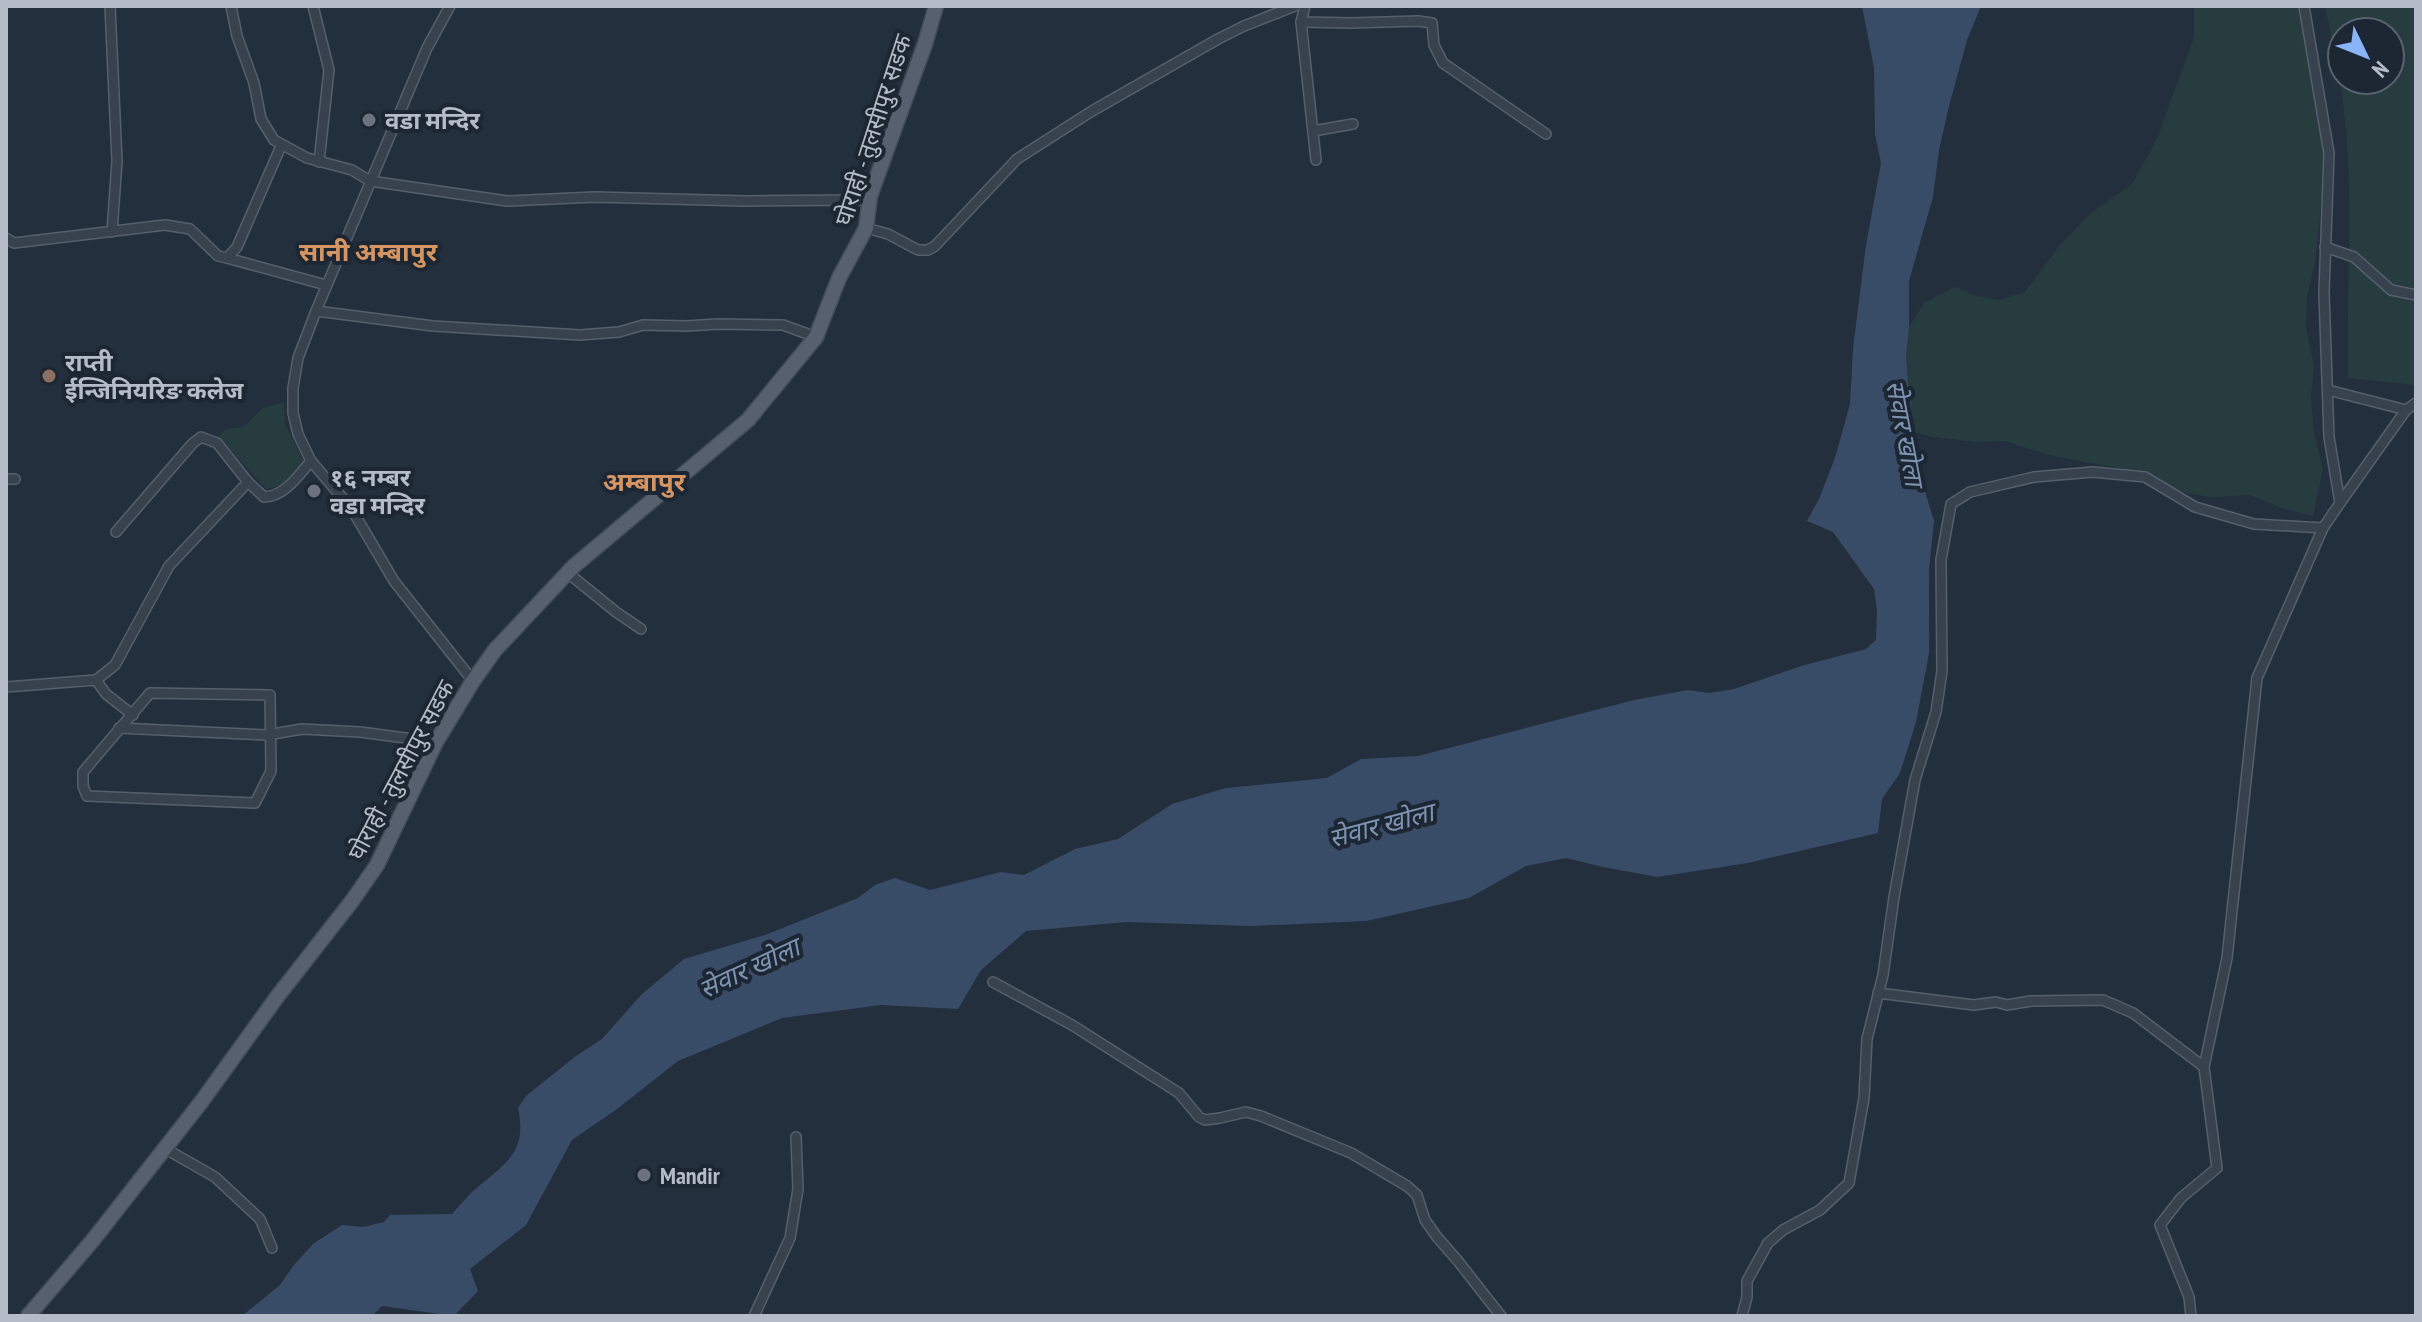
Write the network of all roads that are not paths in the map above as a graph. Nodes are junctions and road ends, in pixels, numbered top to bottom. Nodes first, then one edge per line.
1 (110, 6) edge
2 (231, 6) edge
3 (313, 6) edge
4 (450, 6) edge
5 (936, 6) edge
6 (1295, 6) edge
7 (1305, 6) edge
8 (2304, 6) edge
9 (1301, 22) junction
10 (1353, 124) dead end
11 (1313, 131) junction
12 (1546, 134) dead end
13 (281, 146) junction
14 (1316, 160) dead end
15 (319, 162) junction
16 (370, 181) junction
17 (870, 196) junction
18 (866, 228) junction
19 (112, 232) junction
20 (6, 238) edge
21 (2325, 247) junction
22 (227, 258) junction
23 (326, 285) junction
24 (2416, 295) edge
25 (316, 311) junction
26 (816, 337) junction
27 (2328, 390) junction
28 (2416, 403) edge
29 (2406, 410) junction
30 (311, 461) junction
31 (248, 482) junction
32 (2340, 503) junction
33 (2323, 528) junction
34 (116, 532) dead end
35 (568, 573) junction
36 (641, 629) dead end
37 (96, 680) junction
38 (473, 681) junction
39 (6, 687) edge
40 (133, 715) junction
41 (119, 728) junction
42 (272, 734) junction
43 (436, 742) junction
44 (993, 982) dead end
45 (1878, 993) junction
46 (2204, 1067) junction
47 (796, 1137) dead end
48 (164, 1148) junction
49 (272, 1248) dead end
50 (28, 1316) edge
51 (754, 1316) edge
52 (1501, 1316) edge
53 (1742, 1316) edge
54 (2191, 1316) edge

1 - 19 street
2 - 13 street
3 - 15 street
4 - 16 street
5 - 17 main road, घोराही - तुलसीपुर सडक
6 - 18 street
7 - 9 street
8 - 21 street
9 - 11 street
9 - 12 street
10 - 11 street
11 - 14 street
13 - 15 street
13 - 22 street
15 - 16 street
16 - 17 street
16 - 23 street
17 - 18 main road, घोराही - तुलसीपुर सडक
18 - 26 main road, घोराही - तुलसीपुर सडक
19 - 20 street
19 - 22 street
21 - 24 street
21 - 27 street
22 - 23 street
23 - 25 street
25 - 26 street
25 - 30 street
26 - 35 main road, घोराही - तुलसीपुर सडक
27 - 29 street
27 - 32 street
28 - 29 street
29 - 32 street
30 - 31 street
30 - 38 street
31 - 34 street
31 - 37 street
32 - 33 street
33 - 45 street
33 - 46 street
35 - 36 street
35 - 38 main road, घोराही - तुलसीपुर सडक
37 - 39 street
37 - 40 street
38 - 43 main road, घोराही - तुलसीपुर सडक
40 - 41 street
40 - 42 street
41 - 42 street
41 - 42 street
42 - 43 street
43 - 48 main road, घोराही - तुलसीपुर सडक
44 - 52 street
45 - 46 street
45 - 53 street
46 - 54 street
47 - 51 street
48 - 49 street
48 - 50 main road, घोराही - तुलसीपुर सडक

